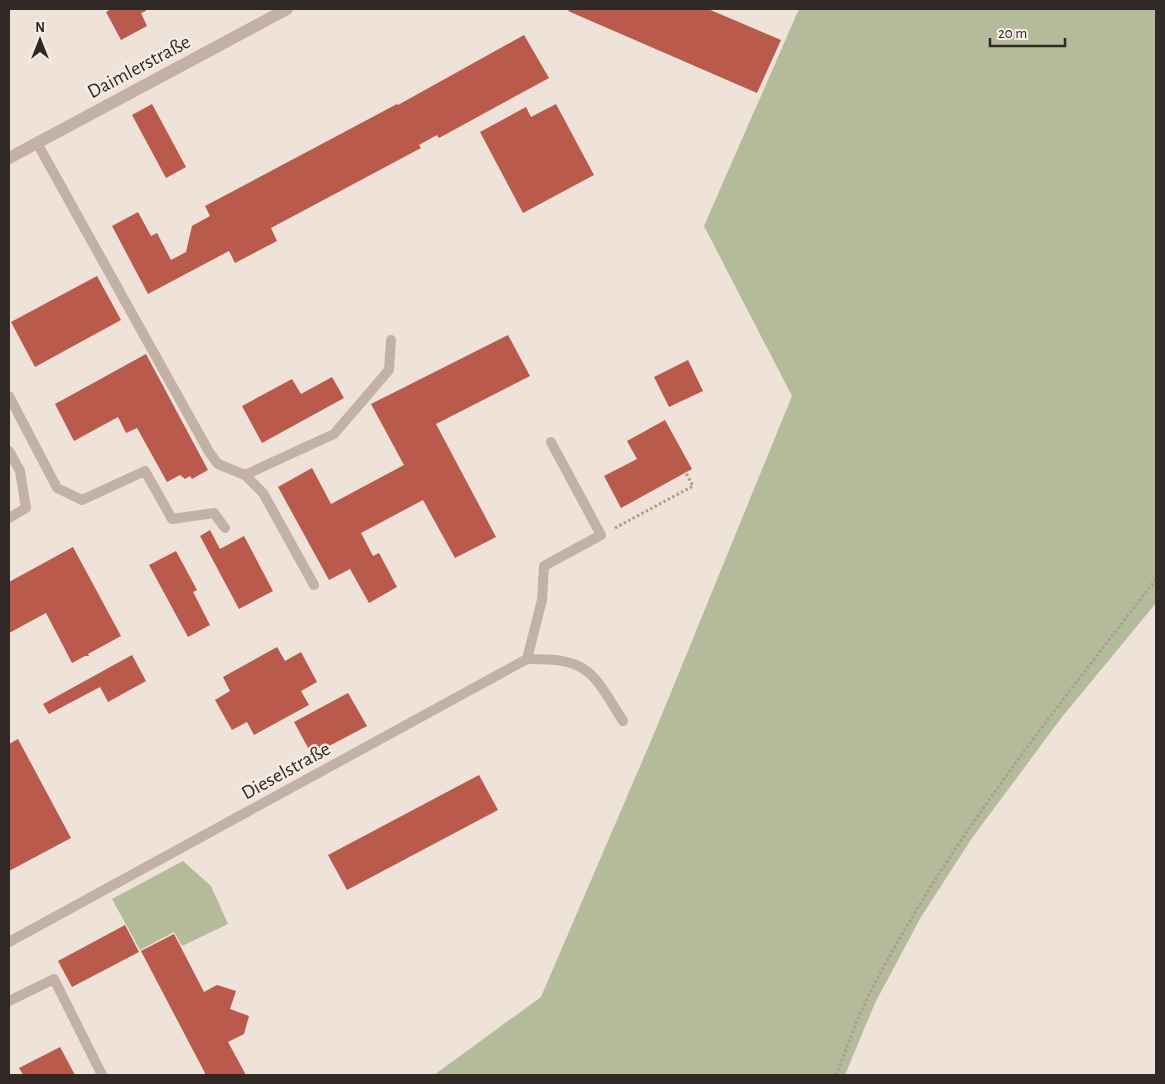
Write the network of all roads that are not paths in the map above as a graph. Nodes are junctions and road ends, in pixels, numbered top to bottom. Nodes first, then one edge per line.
1 (287, 9) edge
2 (37, 142) junction
3 (9, 158) edge
4 (391, 340) dead end
5 (9, 396) edge
6 (551, 442) dead end
7 (9, 451) edge
8 (245, 475) junction
9 (9, 518) edge
10 (225, 528) dead end
11 (314, 585) dead end
12 (527, 659) junction
13 (623, 721) dead end
14 (9, 942) edge
15 (9, 1001) edge
16 (102, 1075) edge

1 - 2 street, Daimlerstraße
2 - 3 street, Daimlerstraße
2 - 8 lane
4 - 8 lane
5 - 10 lane
6 - 12 lane
7 - 9 lane
8 - 11 lane
12 - 13 lane
12 - 14 lane, Dieselstraße
15 - 16 lane

